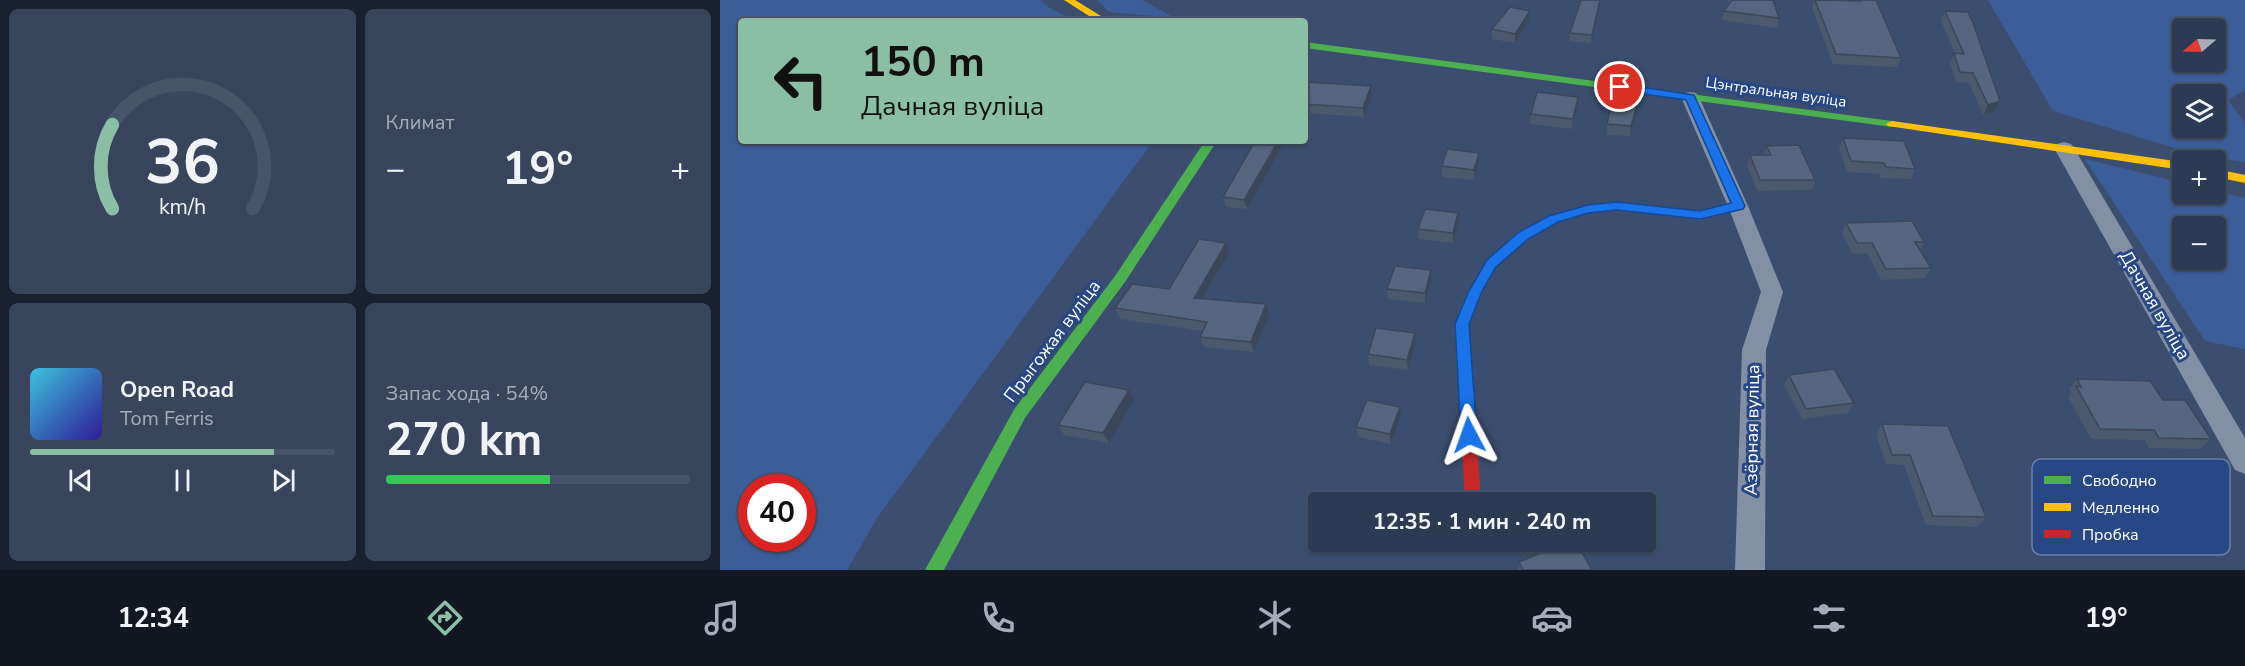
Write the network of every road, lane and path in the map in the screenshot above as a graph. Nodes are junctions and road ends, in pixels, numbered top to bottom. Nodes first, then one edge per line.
1 (1069, 0) edge
2 (1099, 18) edge
3 (1308, 45) edge
4 (1690, 97) junction
5 (1209, 144) edge
6 (2064, 148) junction
7 (2172, 164) edge
8 (2226, 174) edge
9 (2245, 179) edge
10 (1738, 206) junction
11 (2245, 462) edge
12 (1472, 492) edge
13 (934, 570) edge
14 (1750, 570) edge

1 - 2 street
3 - 4 street, Цэнтральная вуліца
4 - 6 street, Цэнтральная вуліца
4 - 10 street
5 - 13 street, Прыгожая вуліца
6 - 7 street, Цэнтральная вуліца
6 - 11 street, Дачная вуліца
8 - 9 street
10 - 12 street
10 - 14 street, Азёрная вуліца

